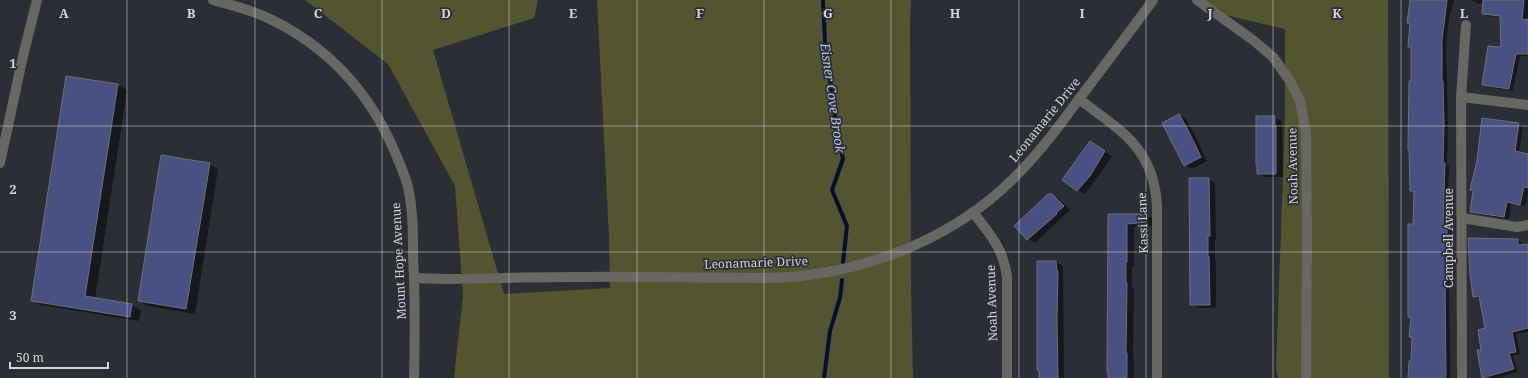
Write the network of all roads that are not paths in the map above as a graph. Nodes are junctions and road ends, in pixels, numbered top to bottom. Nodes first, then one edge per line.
1 (37, 0) edge
2 (213, 0) edge
3 (1154, 0) edge
4 (1197, 0) edge
5 (1466, 25) dead end
6 (1461, 97) junction
7 (1079, 99) junction
8 (1528, 105) edge
9 (0, 163) edge
10 (973, 212) junction
11 (1462, 218) junction
12 (1528, 225) edge
13 (414, 278) junction
14 (414, 378) edge
15 (1007, 378) edge
16 (1157, 378) edge
17 (1306, 378) edge
18 (1462, 378) edge

1 - 9 street
2 - 13 street, Mount Hope Avenue
3 - 7 street, Leonamarie Drive
4 - 17 street, Noah Avenue
5 - 6 street, Campbell Avenue
6 - 8 street
6 - 11 street, Campbell Avenue
7 - 10 street, Leonamarie Drive
7 - 16 street, Kassi Lane
10 - 13 street, Leonamarie Drive
10 - 15 street, Noah Avenue
11 - 12 street
11 - 18 street, Campbell Avenue
13 - 14 street, Mount Hope Avenue

